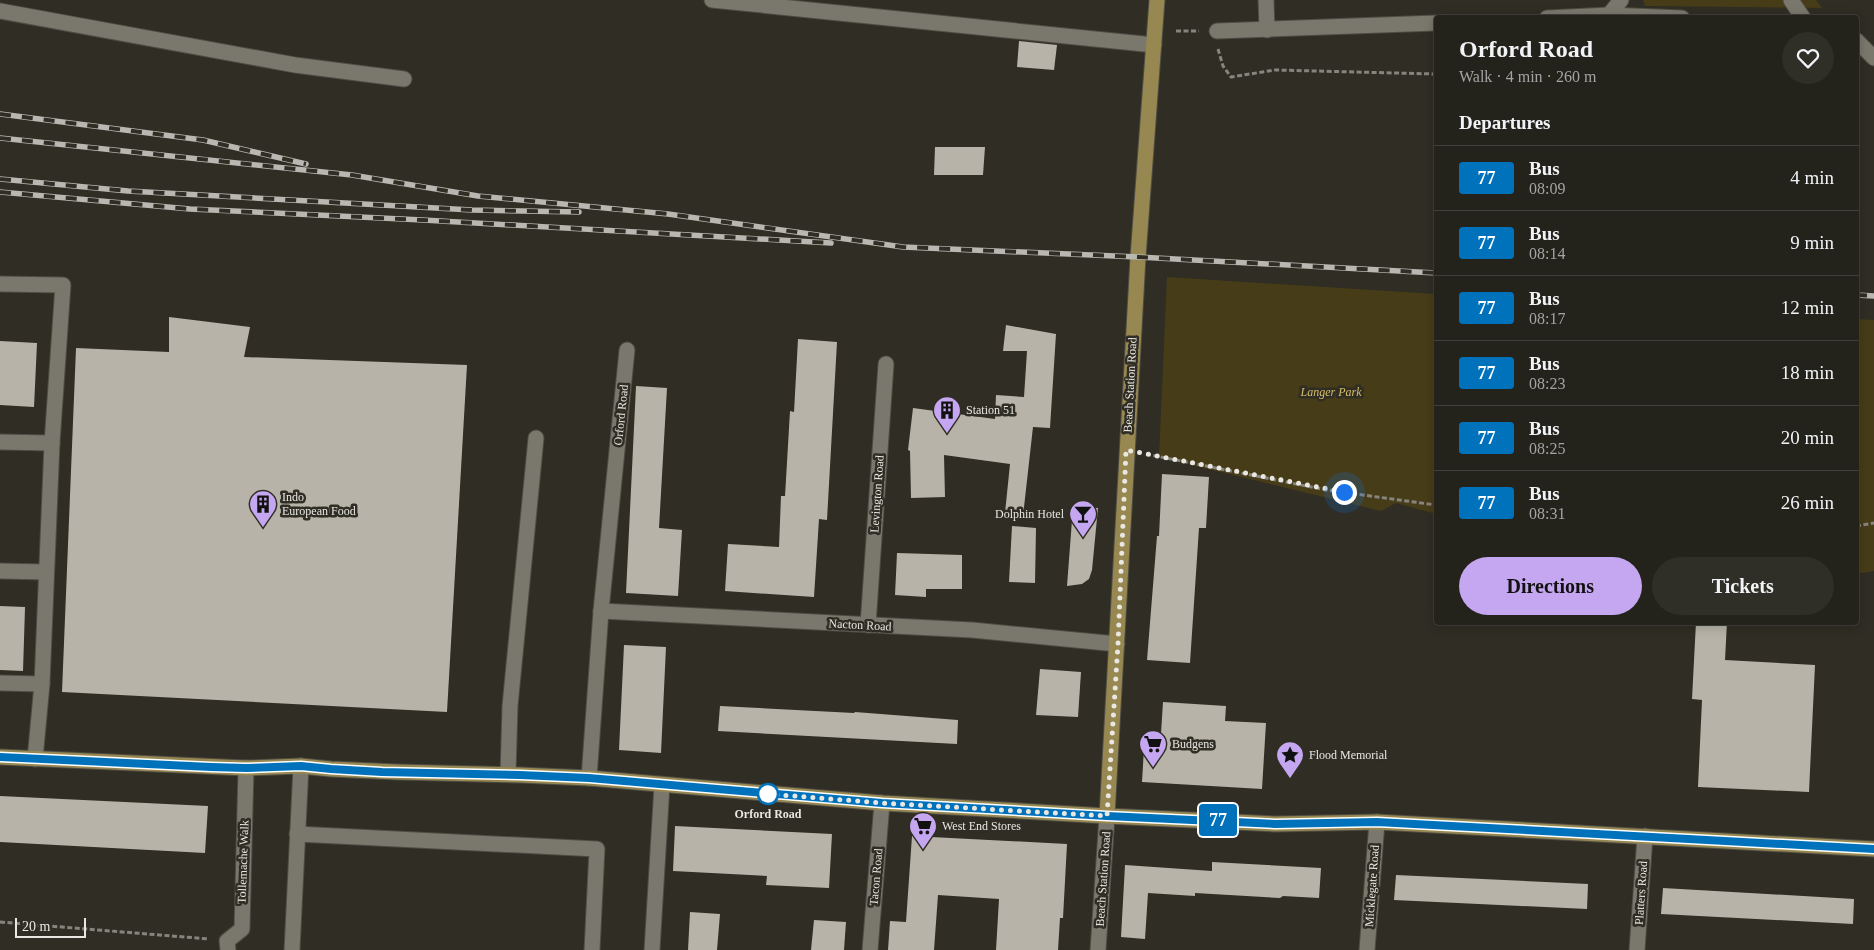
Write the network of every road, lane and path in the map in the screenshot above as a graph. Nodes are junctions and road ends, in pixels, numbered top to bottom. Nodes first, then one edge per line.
1 (712, 0) edge
2 (1157, 0) edge
3 (1266, 0) edge
4 (1621, 0) edge
5 (1791, 0) edge
6 (0, 11) edge
7 (1609, 15) edge
8 (1801, 15) edge
9 (1434, 22) edge
10 (1267, 30) junction
11 (1217, 31) joint
12 (1859, 43) edge
13 (1154, 44) junction
14 (1874, 58) edge
15 (1434, 74) edge
16 (404, 79) dead end
17 (0, 284) edge
18 (627, 350) dead end
19 (886, 364) dead end
20 (536, 438) dead end
21 (0, 442) edge
22 (52, 443) junction
23 (1126, 450) junction
24 (1434, 505) edge
25 (1874, 523) edge
26 (1859, 526) edge
27 (0, 571) edge
28 (46, 572) junction
29 (601, 611) junction
30 (868, 625) junction
31 (1118, 644) junction
32 (0, 684) edge
33 (42, 684) junction
34 (0, 757) edge
35 (35, 759) junction
36 (301, 766) junction
37 (246, 768) junction
38 (508, 774) junction
39 (589, 778) junction
40 (662, 785) junction
41 (882, 803) junction
42 (1107, 816) junction
43 (1377, 822) junction
44 (297, 834) junction
45 (1645, 836) junction
46 (1874, 849) edge
47 (0, 922) edge
48 (228, 945) edge
49 (292, 950) edge
50 (592, 950) edge
51 (652, 950) edge
52 (870, 950) edge
53 (1098, 950) edge
54 (1367, 950) edge
55 (1637, 950) edge

1 - 13 street
2 - 13 main road, Beach Station Road
3 - 10 street
4 - 7 street
5 - 8 street
6 - 16 street
9 - 10 street
10 - 11 street
11 - 15 path
12 - 14 street
13 - 23 main road, Beach Station Road
17 - 22 street
18 - 29 street, Orford Road
19 - 30 street, Levington Road
20 - 38 street
21 - 22 street
22 - 28 street
23 - 24 path
23 - 31 main road, Beach Station Road
25 - 26 path
27 - 28 street
28 - 33 street
29 - 30 street, Nacton Road
29 - 39 street, Orford Road
30 - 31 street, Nacton Road
31 - 42 main road, Beach Station Road
32 - 33 street
33 - 35 street
34 - 35 main road
35 - 37 main road
36 - 37 main road
36 - 38 main road
36 - 44 street
37 - 48 street, Tollemache Walk
38 - 39 main road
39 - 40 main road
40 - 41 main road
40 - 51 street
41 - 42 main road
41 - 52 street, Tacon Road
42 - 43 main road
42 - 53 street, Beach Station Road
43 - 45 main road
43 - 54 street, Micklegate Road
44 - 49 street
44 - 50 street
45 - 46 main road
45 - 55 street, Platters Road
47 - 48 path

